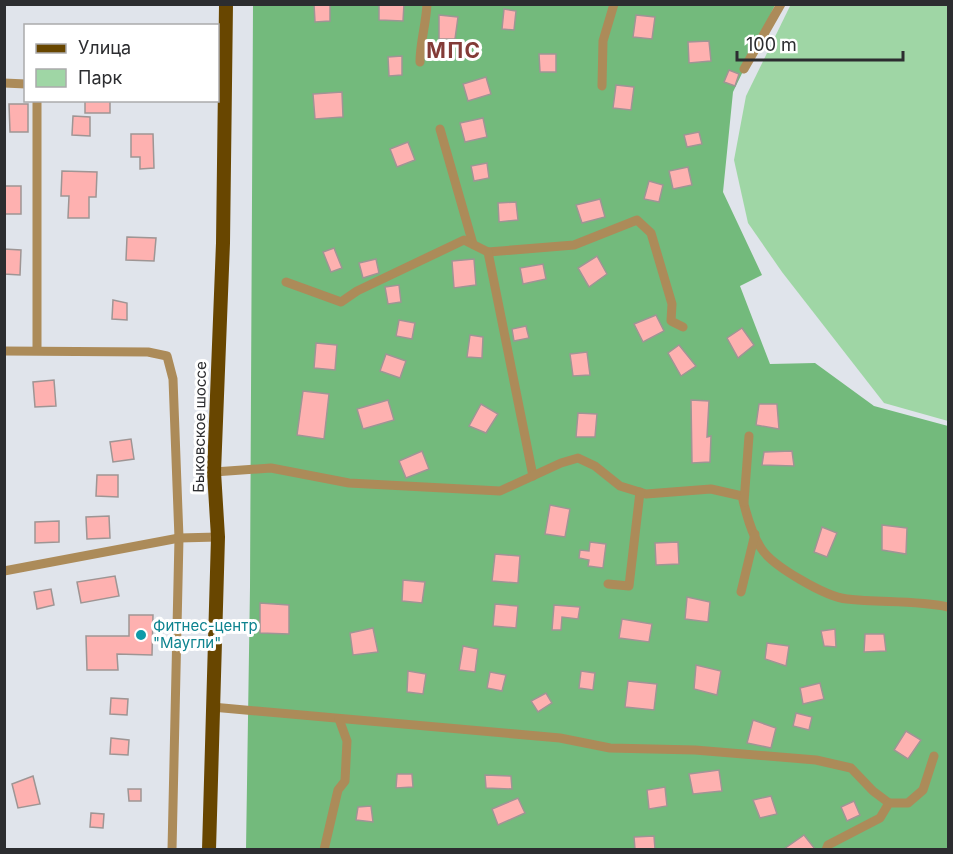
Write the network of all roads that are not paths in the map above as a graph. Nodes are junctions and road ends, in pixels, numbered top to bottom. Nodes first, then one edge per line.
1 (226, 4) edge
2 (427, 4) edge
3 (614, 4) edge
4 (781, 4) edge
5 (420, 62) dead end
6 (221, 67) edge
7 (744, 69) dead end
8 (4, 83) edge
9 (24, 84) edge
10 (602, 86) dead end
11 (37, 102) edge
12 (440, 129) dead end
13 (473, 244) junction
14 (488, 252) junction
15 (286, 282) dead end
16 (683, 327) dead end
17 (36, 350) junction
18 (4, 351) edge
19 (749, 436) dead end
20 (214, 472) junction
21 (533, 476) junction
22 (640, 492) junction
23 (744, 504) junction
24 (755, 534) junction
25 (218, 537) junction
26 (179, 538) junction
27 (4, 571) edge
28 (608, 584) dead end
29 (741, 592) dead end
30 (948, 607) edge
31 (212, 707) junction
32 (339, 719) junction
33 (934, 756) dead end
34 (889, 803) junction
35 (172, 849) edge
36 (209, 849) edge
37 (324, 849) edge
38 (826, 849) edge

1 - 6 main road, Быковское шоссе
2 - 5 street
3 - 10 street
4 - 7 street
6 - 20 main road, Быковское шоссе
8 - 9 street
11 - 17 street
12 - 13 street
13 - 14 street
13 - 15 street
14 - 16 street
14 - 21 street
17 - 18 street
17 - 26 street
19 - 23 street
20 - 21 street
20 - 25 main road, Быковское шоссе
21 - 22 street
22 - 23 street
22 - 28 street
23 - 24 street
24 - 29 street
24 - 30 street
25 - 26 street
25 - 31 main road, Быковское шоссе
26 - 27 street
26 - 35 street
31 - 32 street
31 - 36 main road, Быковское шоссе
32 - 34 street
32 - 37 street
33 - 34 street
34 - 38 street

